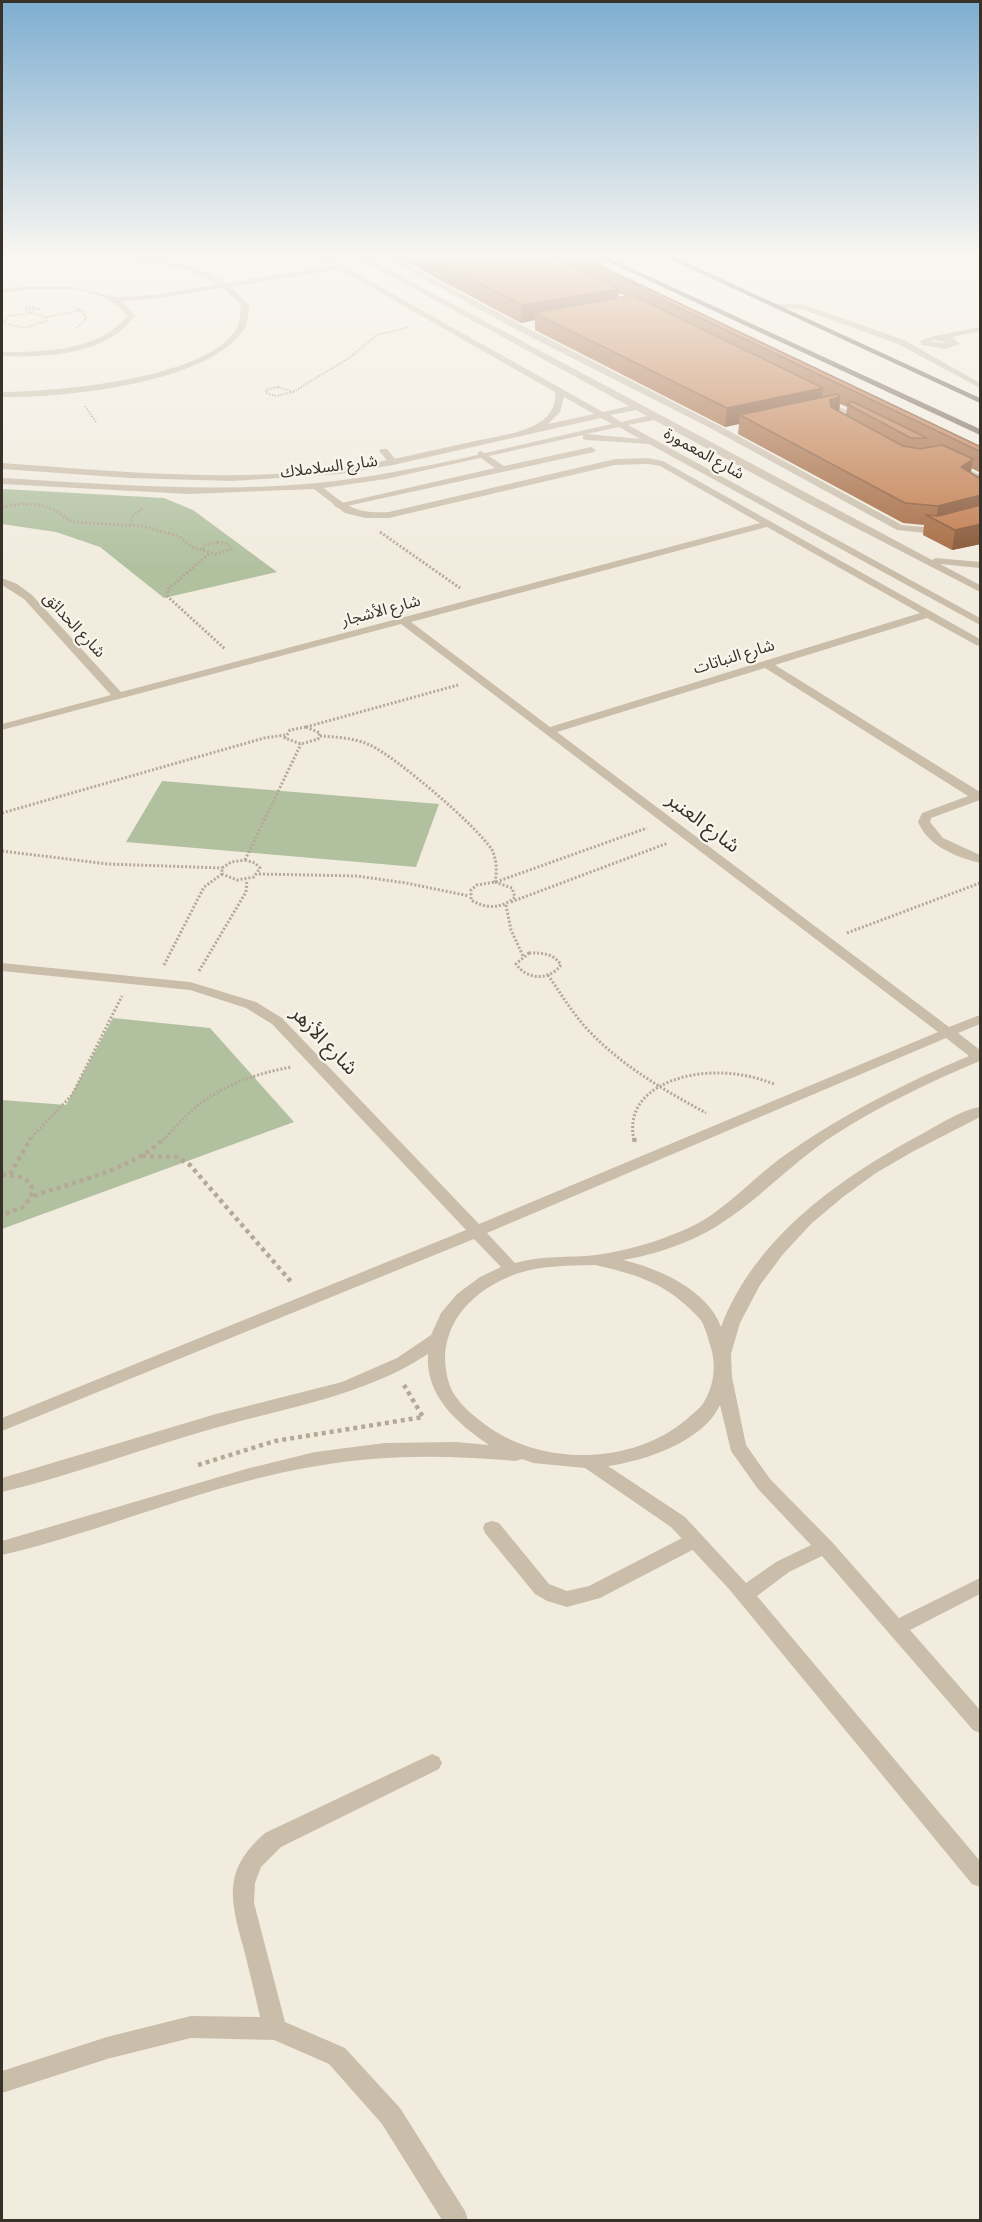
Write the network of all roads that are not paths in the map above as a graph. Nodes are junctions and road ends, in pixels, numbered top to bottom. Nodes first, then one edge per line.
1 (197, 360) edge
2 (508, 360) edge
3 (549, 360) edge
4 (584, 360) edge
5 (824, 360) edge
6 (889, 360) edge
7 (935, 360) edge
8 (981, 386) edge
9 (558, 391) junction
10 (2, 395) edge
11 (981, 401) edge
12 (837, 404) junction
13 (814, 405) edge
14 (825, 406) junction
15 (636, 407) junction
16 (604, 414) junction
17 (851, 415) junction
18 (870, 415) edge
19 (654, 417) junction
20 (834, 420) edge
21 (620, 424) junction
22 (871, 425) edge
23 (722, 428) junction
24 (536, 429) junction
25 (735, 429) edge
26 (981, 432) edge
27 (519, 433) junction
28 (550, 439) junction
29 (538, 442) junction
30 (657, 445) junction
31 (591, 450) dead end
32 (384, 451) dead end
33 (481, 454) junction
34 (960, 458) edge
35 (393, 462) junction
36 (951, 464) edge
37 (2, 466) edge
38 (981, 468) edge
39 (502, 469) junction
40 (712, 476) junction
41 (981, 479) edge
42 (693, 480) junction
43 (2, 481) edge
44 (967, 484) edge
45 (316, 486) junction
46 (809, 500) junction
47 (338, 505) junction
48 (773, 509) junction
49 (979, 521) edge
50 (767, 524) junction
51 (924, 559) junction
52 (981, 565) edge
53 (2, 581) edge
54 (981, 589) edge
55 (928, 614) junction
56 (403, 621) junction
57 (981, 622) edge
58 (981, 644) edge
59 (767, 664) junction
60 (119, 696) junction
61 (2, 727) edge
62 (549, 731) junction
63 (979, 796) edge
64 (981, 859) edge
65 (2, 967) edge
66 (981, 1019) edge
67 (949, 1033) junction
68 (980, 1057) edge
69 (981, 1111) edge
70 (475, 1232) junction
71 (594, 1260) junction
72 (512, 1269) junction
73 (438, 1339) junction
74 (722, 1354) junction
75 (723, 1377) junction
76 (2, 1425) edge
77 (533, 1456) junction
78 (589, 1462) junction
79 (2, 1485) edge
80 (492, 1528) dead end
81 (695, 1540) junction
82 (825, 1547) junction
83 (2, 1548) edge
84 (981, 1585) edge
85 (745, 1595) junction
86 (896, 1628) junction
87 (981, 1724) edge
88 (432, 1763) dead end
89 (981, 1877) edge
90 (275, 2030) junction
91 (2, 2082) edge
92 (456, 2220) edge

1 - 10 street
2 - 9 street, شارع المعمورة
3 - 15 street, شارع المعمورة
4 - 23 street
5 - 26 main road
6 - 11 main road
7 - 8 street
9 - 16 street, شارع المعمورة
9 - 24 street
12 - 14 street
12 - 14 street
12 - 17 street
12 - 18 street
13 - 14 street
15 - 16 street, شارع السلاملاك
15 - 19 street, شارع المعمورة
16 - 21 street, شارع المعمورة
16 - 24 street, شارع السلاملاك
17 - 20 street
17 - 22 street
19 - 21 street, شارع السلاملاك
19 - 46 street, شارع المعمورة
21 - 28 street, شارع السلاملاك
21 - 30 street, شارع المعمورة
23 - 25 street
23 - 49 street
24 - 27 street, شارع السلاملاك
27 - 29 street
27 - 35 street, شارع السلاملاك
28 - 29 street, شارع السلاملاك
28 - 30 street
29 - 33 street, شارع السلاملاك
30 - 40 street, شارع المعمورة
31 - 39 street
32 - 35 street
33 - 39 street
33 - 45 street, شارع السلاملاك
34 - 38 street
35 - 37 street, شارع السلاملاك
36 - 41 street
39 - 47 street
40 - 42 street
40 - 48 street, شارع المعمورة
41 - 44 street
42 - 47 street
42 - 50 street
43 - 45 street, شارع السلاملاك
45 - 47 street
46 - 48 street
46 - 51 street, شارع المعمورة
48 - 57 street, شارع المعمورة
50 - 55 street
50 - 56 street, شارع الأشجار
51 - 52 street
51 - 54 street, شارع المعمورة
53 - 60 street, شارع الحدائق
55 - 58 street
55 - 59 street, شارع النباتات
56 - 60 street, شارع الأشجار
56 - 62 street, شارع العنبر
59 - 62 street, شارع النباتات
59 - 63 street
60 - 61 street, شارع الأشجار
62 - 67 street, شارع العنبر
63 - 64 street
65 - 70 street, شارع الأزهر
66 - 67 street
67 - 68 street, شارع العنبر
67 - 70 street
68 - 71 street
69 - 74 street
70 - 72 street, شارع الأزهر
70 - 76 street
71 - 72 street
71 - 74 street
72 - 73 street
73 - 77 street
73 - 79 street
74 - 75 street
75 - 78 street
75 - 82 street
77 - 78 street
77 - 83 street
78 - 81 street
80 - 81 street
81 - 85 street
82 - 85 street
82 - 86 street
84 - 86 street
85 - 89 street
86 - 87 street
88 - 90 street
90 - 91 street
90 - 92 street

